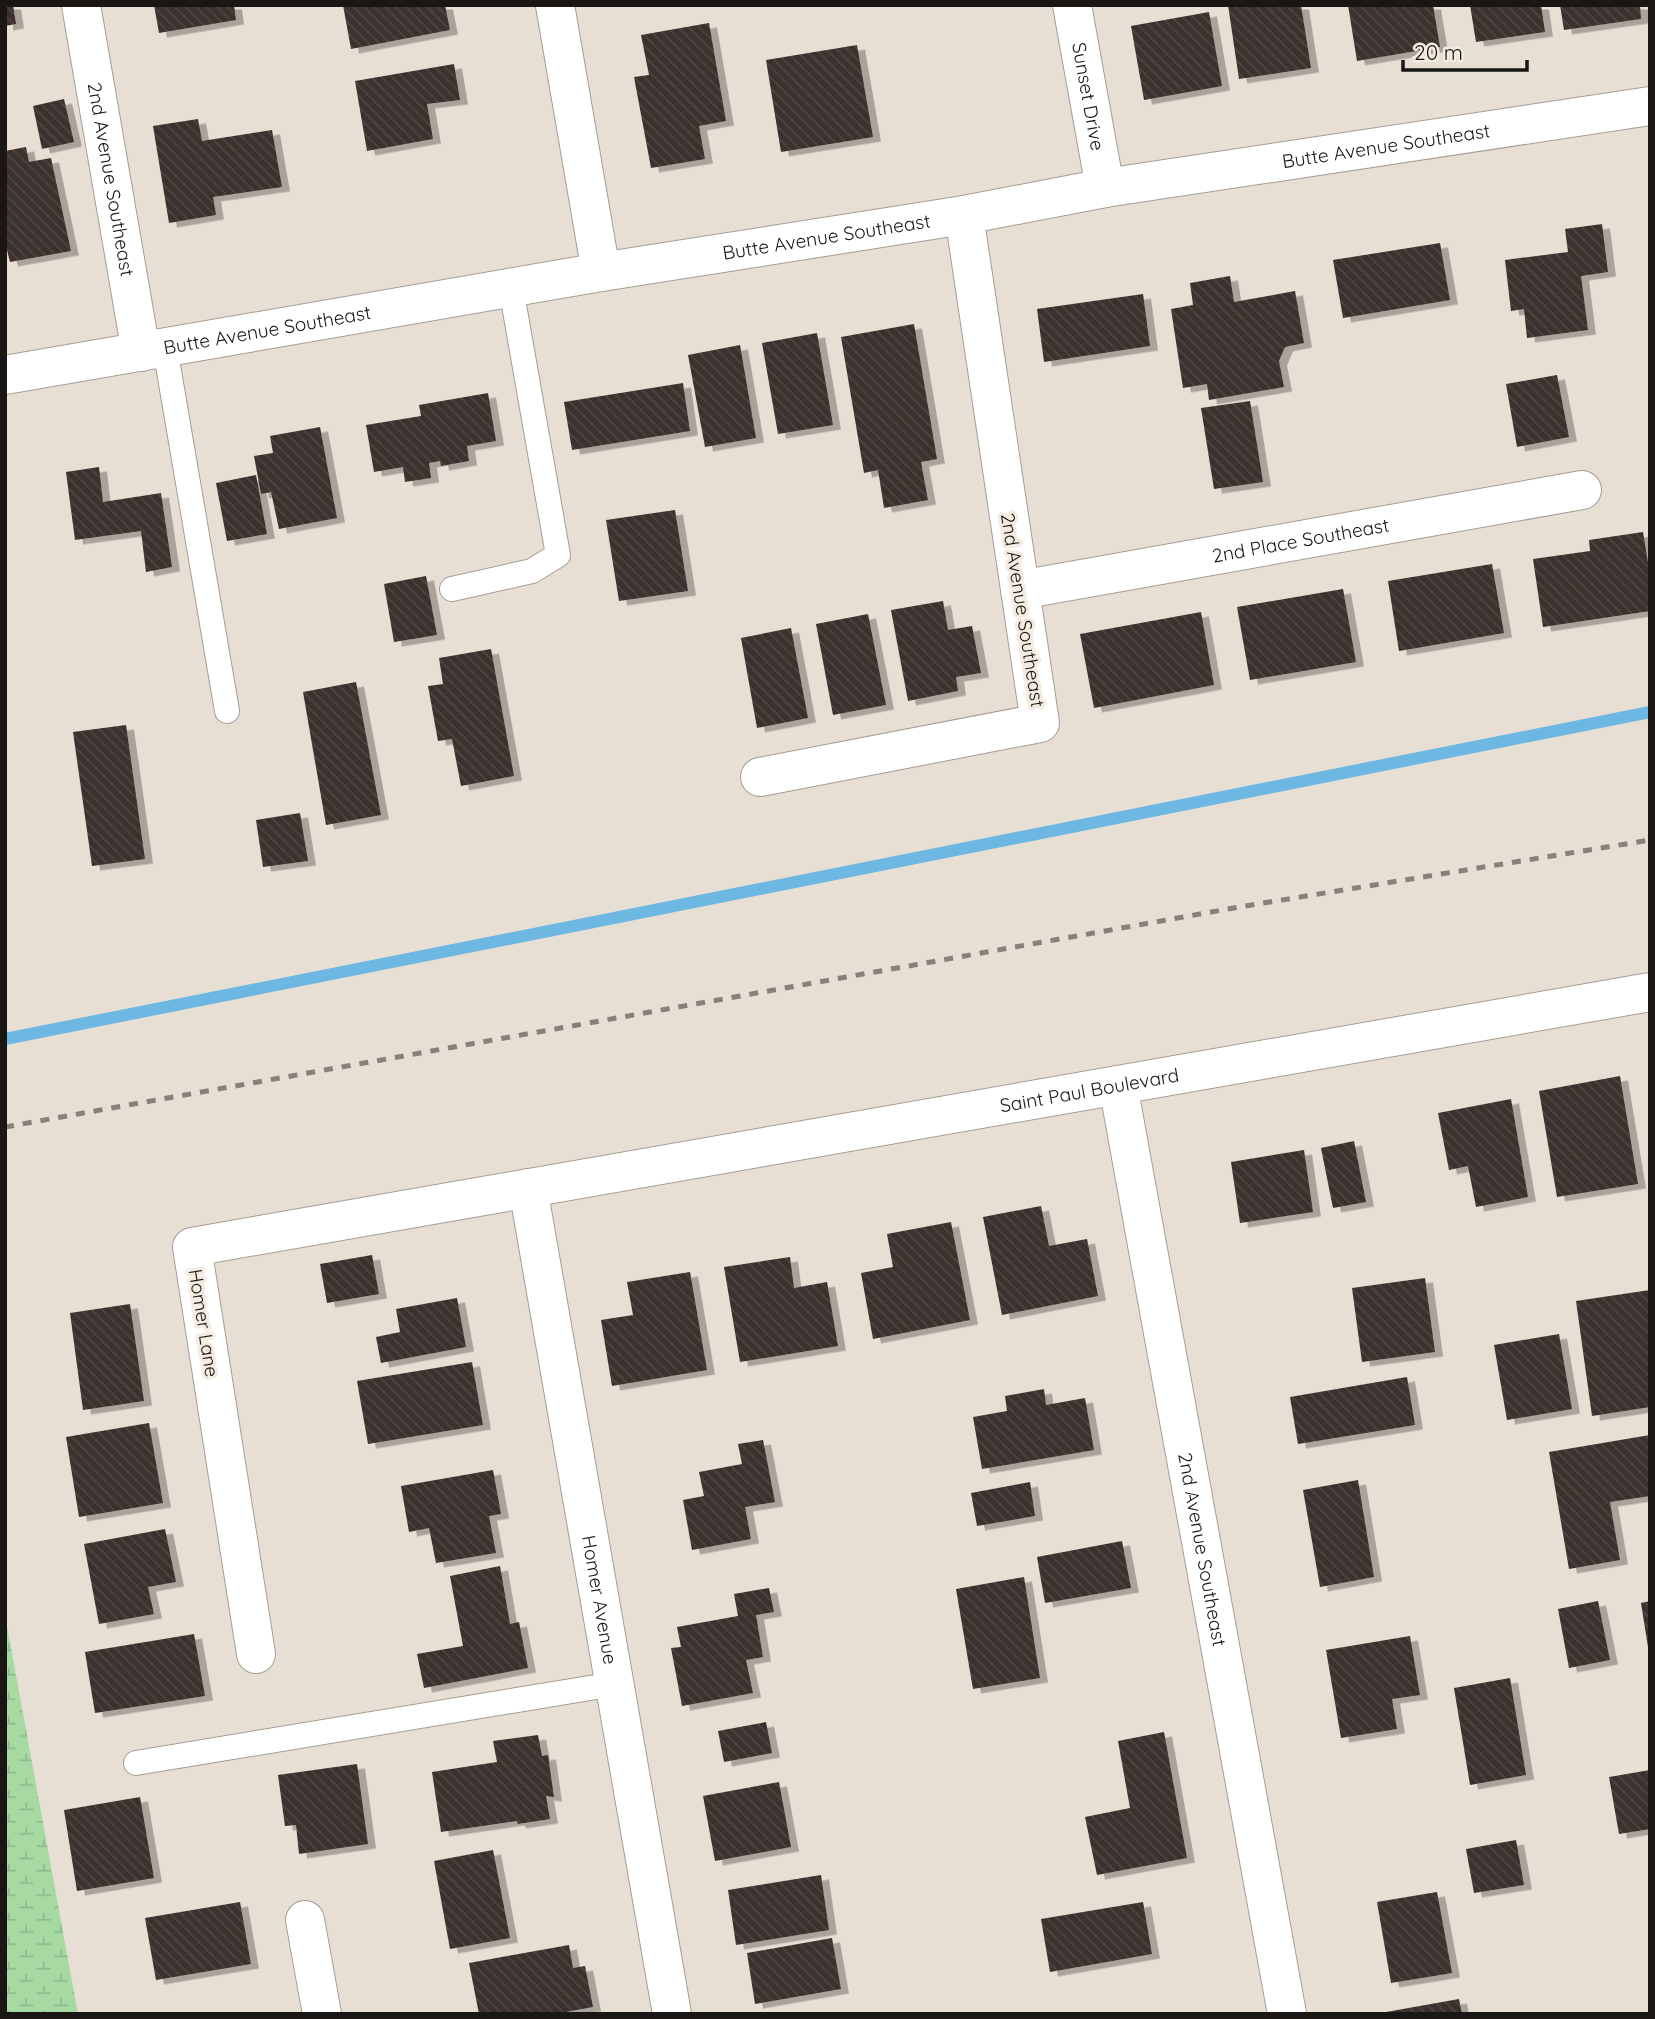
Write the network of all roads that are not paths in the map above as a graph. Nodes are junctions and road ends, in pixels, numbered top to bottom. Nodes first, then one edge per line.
1 (81, 5) edge
2 (555, 5) edge
3 (1072, 5) edge
4 (1650, 106) edge
5 (1105, 188) junction
6 (964, 215) junction
7 (601, 272) junction
8 (511, 288) junction
9 (153, 350) junction
10 (5, 375) edge
11 (1582, 490) dead end
12 (452, 589) dead end
13 (1020, 590) junction
14 (227, 711) dead end
15 (760, 778) dead end
16 (1650, 992) edge
17 (1118, 1085) junction
18 (528, 1188) junction
19 (256, 1654) dead end
20 (614, 1684) junction
21 (136, 1763) dead end
22 (305, 1920) dead end
23 (322, 2014) edge
24 (672, 2014) edge
25 (1287, 2014) edge

1 - 9 street, 2nd Avenue Southeast
2 - 7 street
3 - 5 street, Sunset Drive
4 - 5 street, Butte Avenue Southeast
5 - 6 street, Butte Avenue Southeast
6 - 7 street, Butte Avenue Southeast
6 - 13 street, 2nd Avenue Southeast
7 - 8 street, Butte Avenue Southeast
8 - 9 street, Butte Avenue Southeast
8 - 12 lane
9 - 10 street, Butte Avenue Southeast
9 - 14 lane
11 - 13 street, 2nd Place Southeast
13 - 15 street, 2nd Avenue Southeast
16 - 17 street, Saint Paul Boulevard
17 - 18 street, Saint Paul Boulevard
17 - 25 street, 2nd Avenue Southeast
18 - 19 street, Homer Lane
18 - 20 street, Homer Avenue
20 - 21 lane
20 - 24 street, Homer Avenue
22 - 23 street

